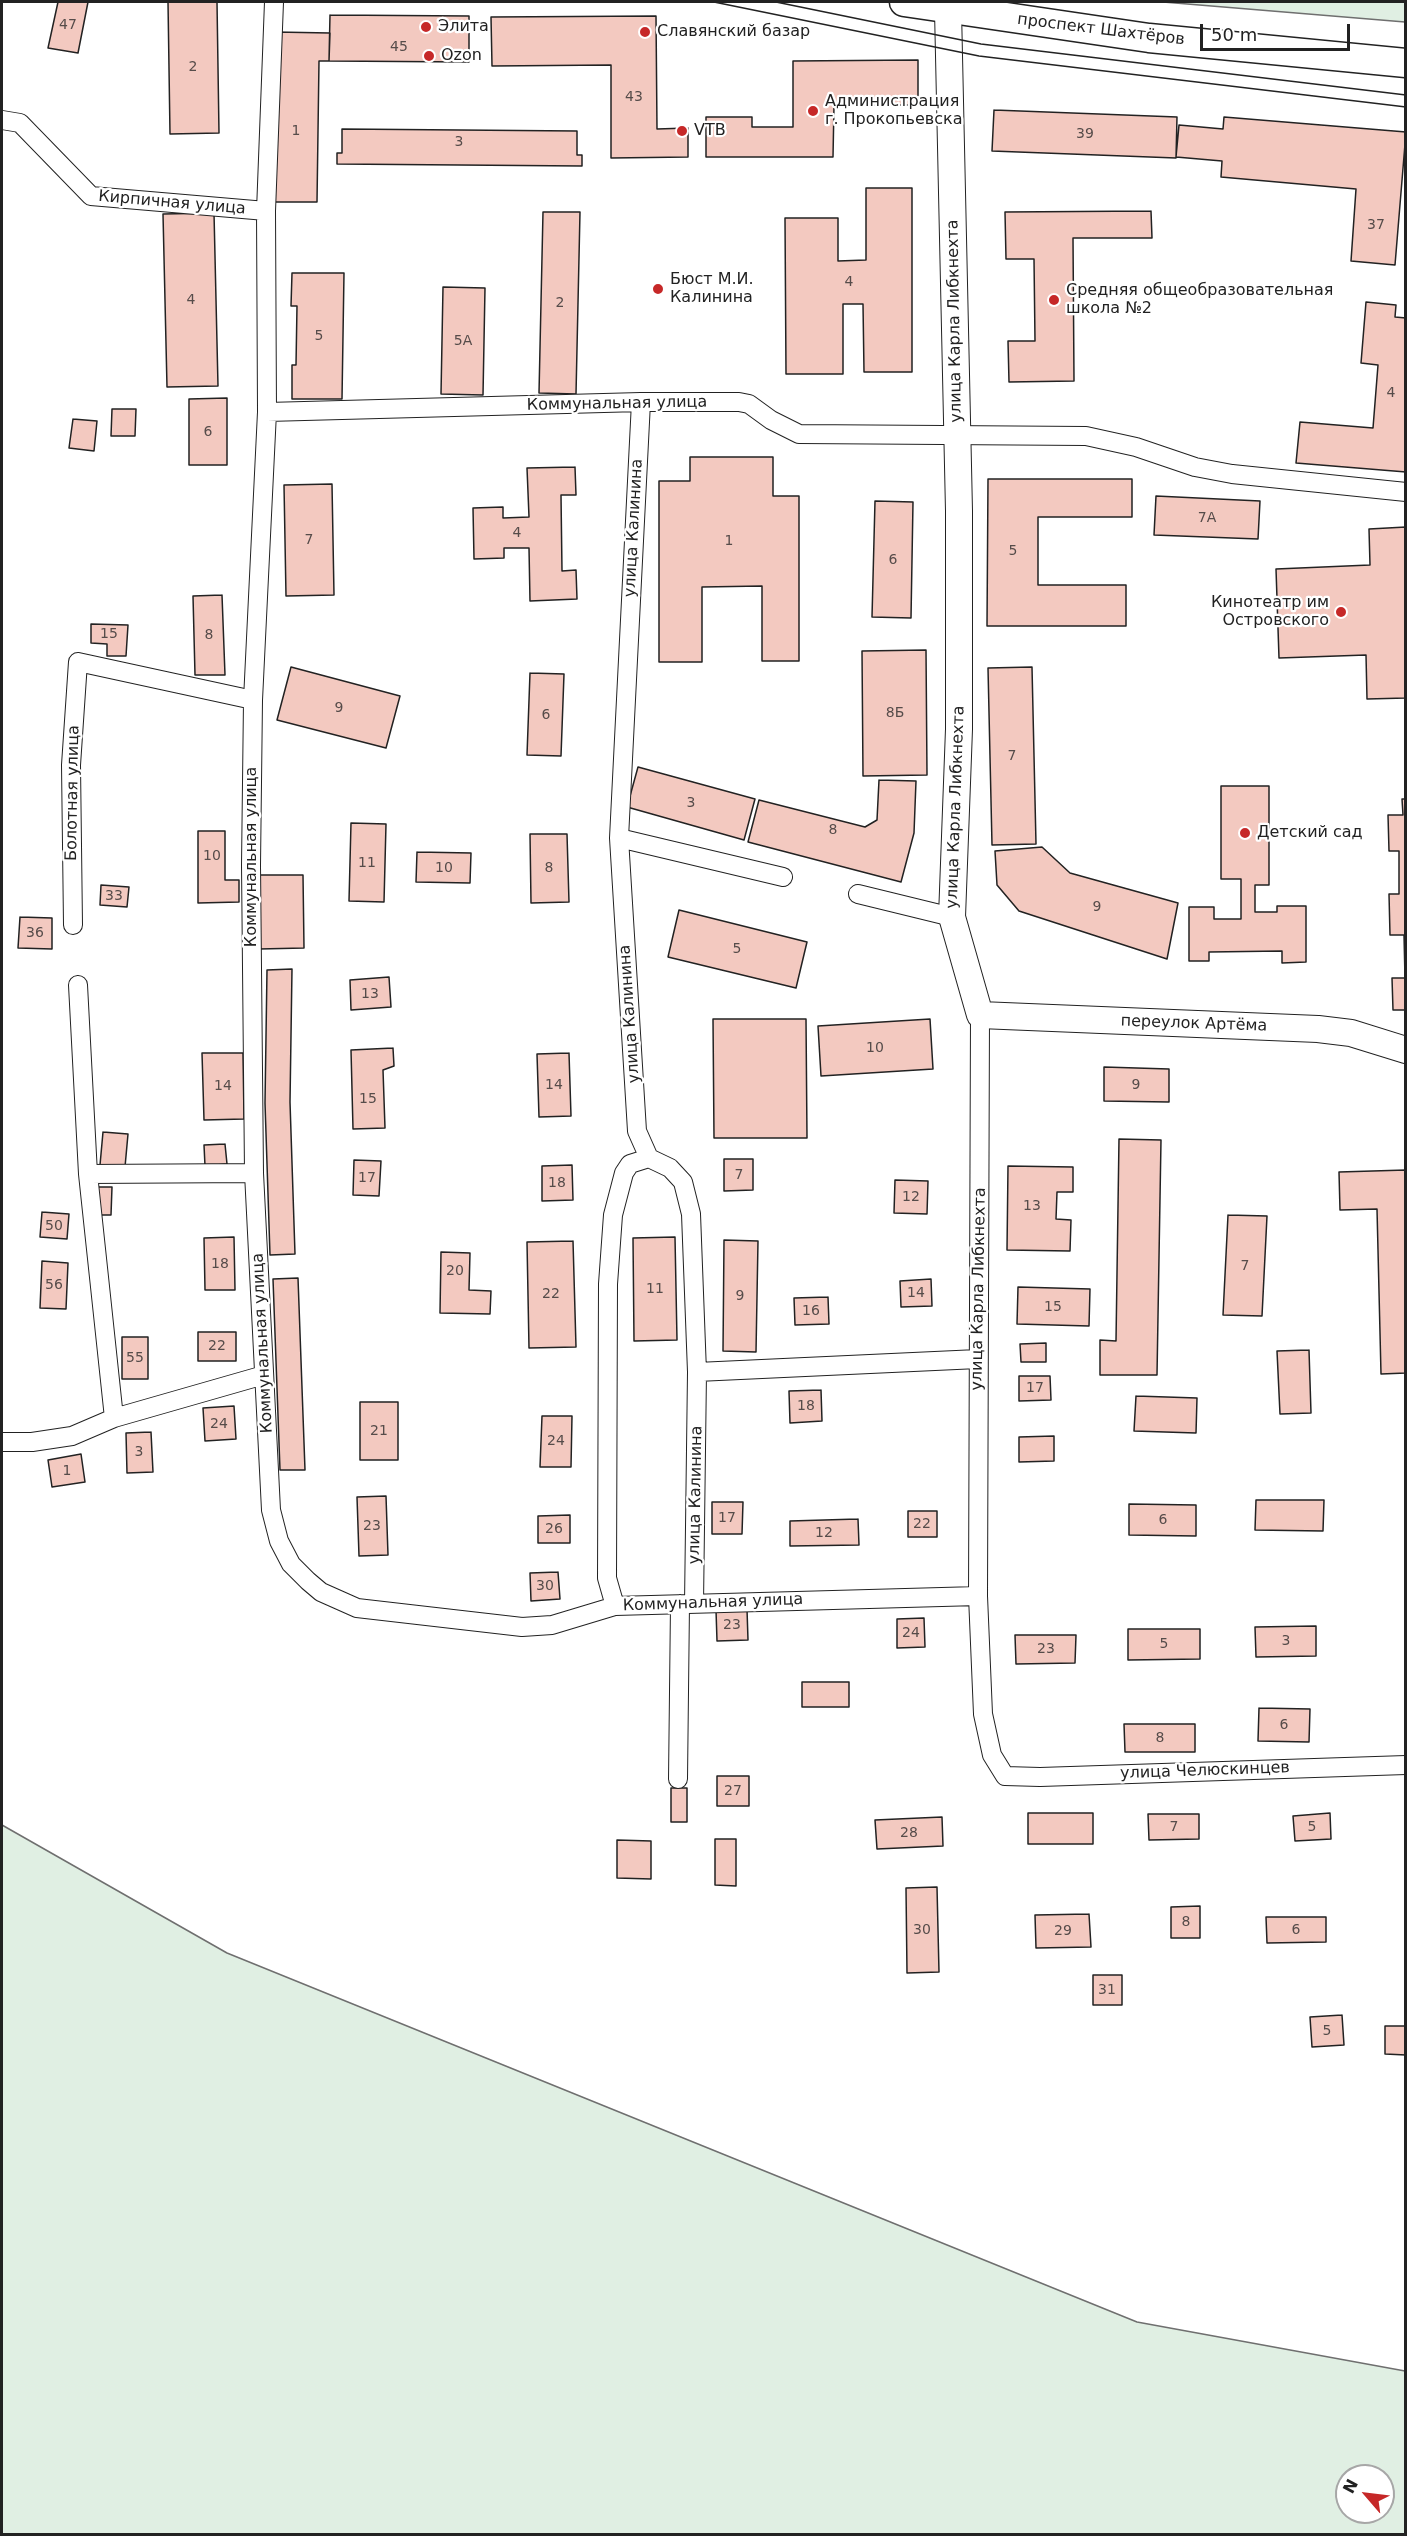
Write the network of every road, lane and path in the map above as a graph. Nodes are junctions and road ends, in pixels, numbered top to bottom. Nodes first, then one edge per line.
1 (274, 2) edge
2 (904, 2) edge
3 (948, 10) junction
4 (1406, 63) edge
5 (2, 120) edge
6 (266, 211) junction
7 (641, 402) junction
8 (267, 412) junction
9 (958, 435) junction
10 (1406, 492) edge
11 (253, 700) junction
12 (619, 838) junction
13 (783, 877) dead end
14 (858, 894) dead end
15 (952, 917) junction
16 (73, 924) dead end
17 (78, 985) dead end
18 (980, 1015) junction
19 (1406, 1050) edge
20 (649, 1158) junction
21 (254, 1173) junction
22 (88, 1174) junction
23 (978, 1359) junction
24 (697, 1371) junction
25 (264, 1375) junction
26 (114, 1418) junction
27 (2, 1442) edge
28 (978, 1596) junction
29 (687, 1604) junction
30 (615, 1606) junction
31 (1406, 1765) edge
32 (1005, 1776) joint
33 (678, 1779) dead end

1 - 6 street, Коммунальная улица
2 - 3 main road, проспект Шахтёров
3 - 4 main road, проспект Шахтёров
3 - 9 street, улица Карла Либкнехта
5 - 6 street, Кирпичная улица
6 - 8 street, Коммунальная улица
7 - 8 street, Коммунальная улица
7 - 9 street, Коммунальная улица
7 - 12 street, улица Калинина
8 - 11 street, Коммунальная улица
9 - 10 street, Коммунальная улица
9 - 15 street, улица Карла Либкнехта
11 - 16 street, Болотная улица
11 - 21 street, Коммунальная улица
12 - 13 street
12 - 20 street, улица Калинина
14 - 15 street
15 - 18 street, улица Карла Либкнехта
17 - 22 street
18 - 19 street, переулок Артёма
18 - 23 street, улица Карла Либкнехта
20 - 24 street, улица Калинина
20 - 30 street
21 - 22 street
21 - 25 street, Коммунальная улица
22 - 26 street
23 - 24 street
23 - 28 street, улица Карла Либкнехта
24 - 29 street, улица Калинина
25 - 26 street
25 - 30 street, Коммунальная улица
26 - 27 street
28 - 29 street, Коммунальная улица
28 - 32 street, улица Карла Либкнехта
29 - 30 street, Коммунальная улица
29 - 33 street, улица Калинина
31 - 32 street, улица Челюскинцев

